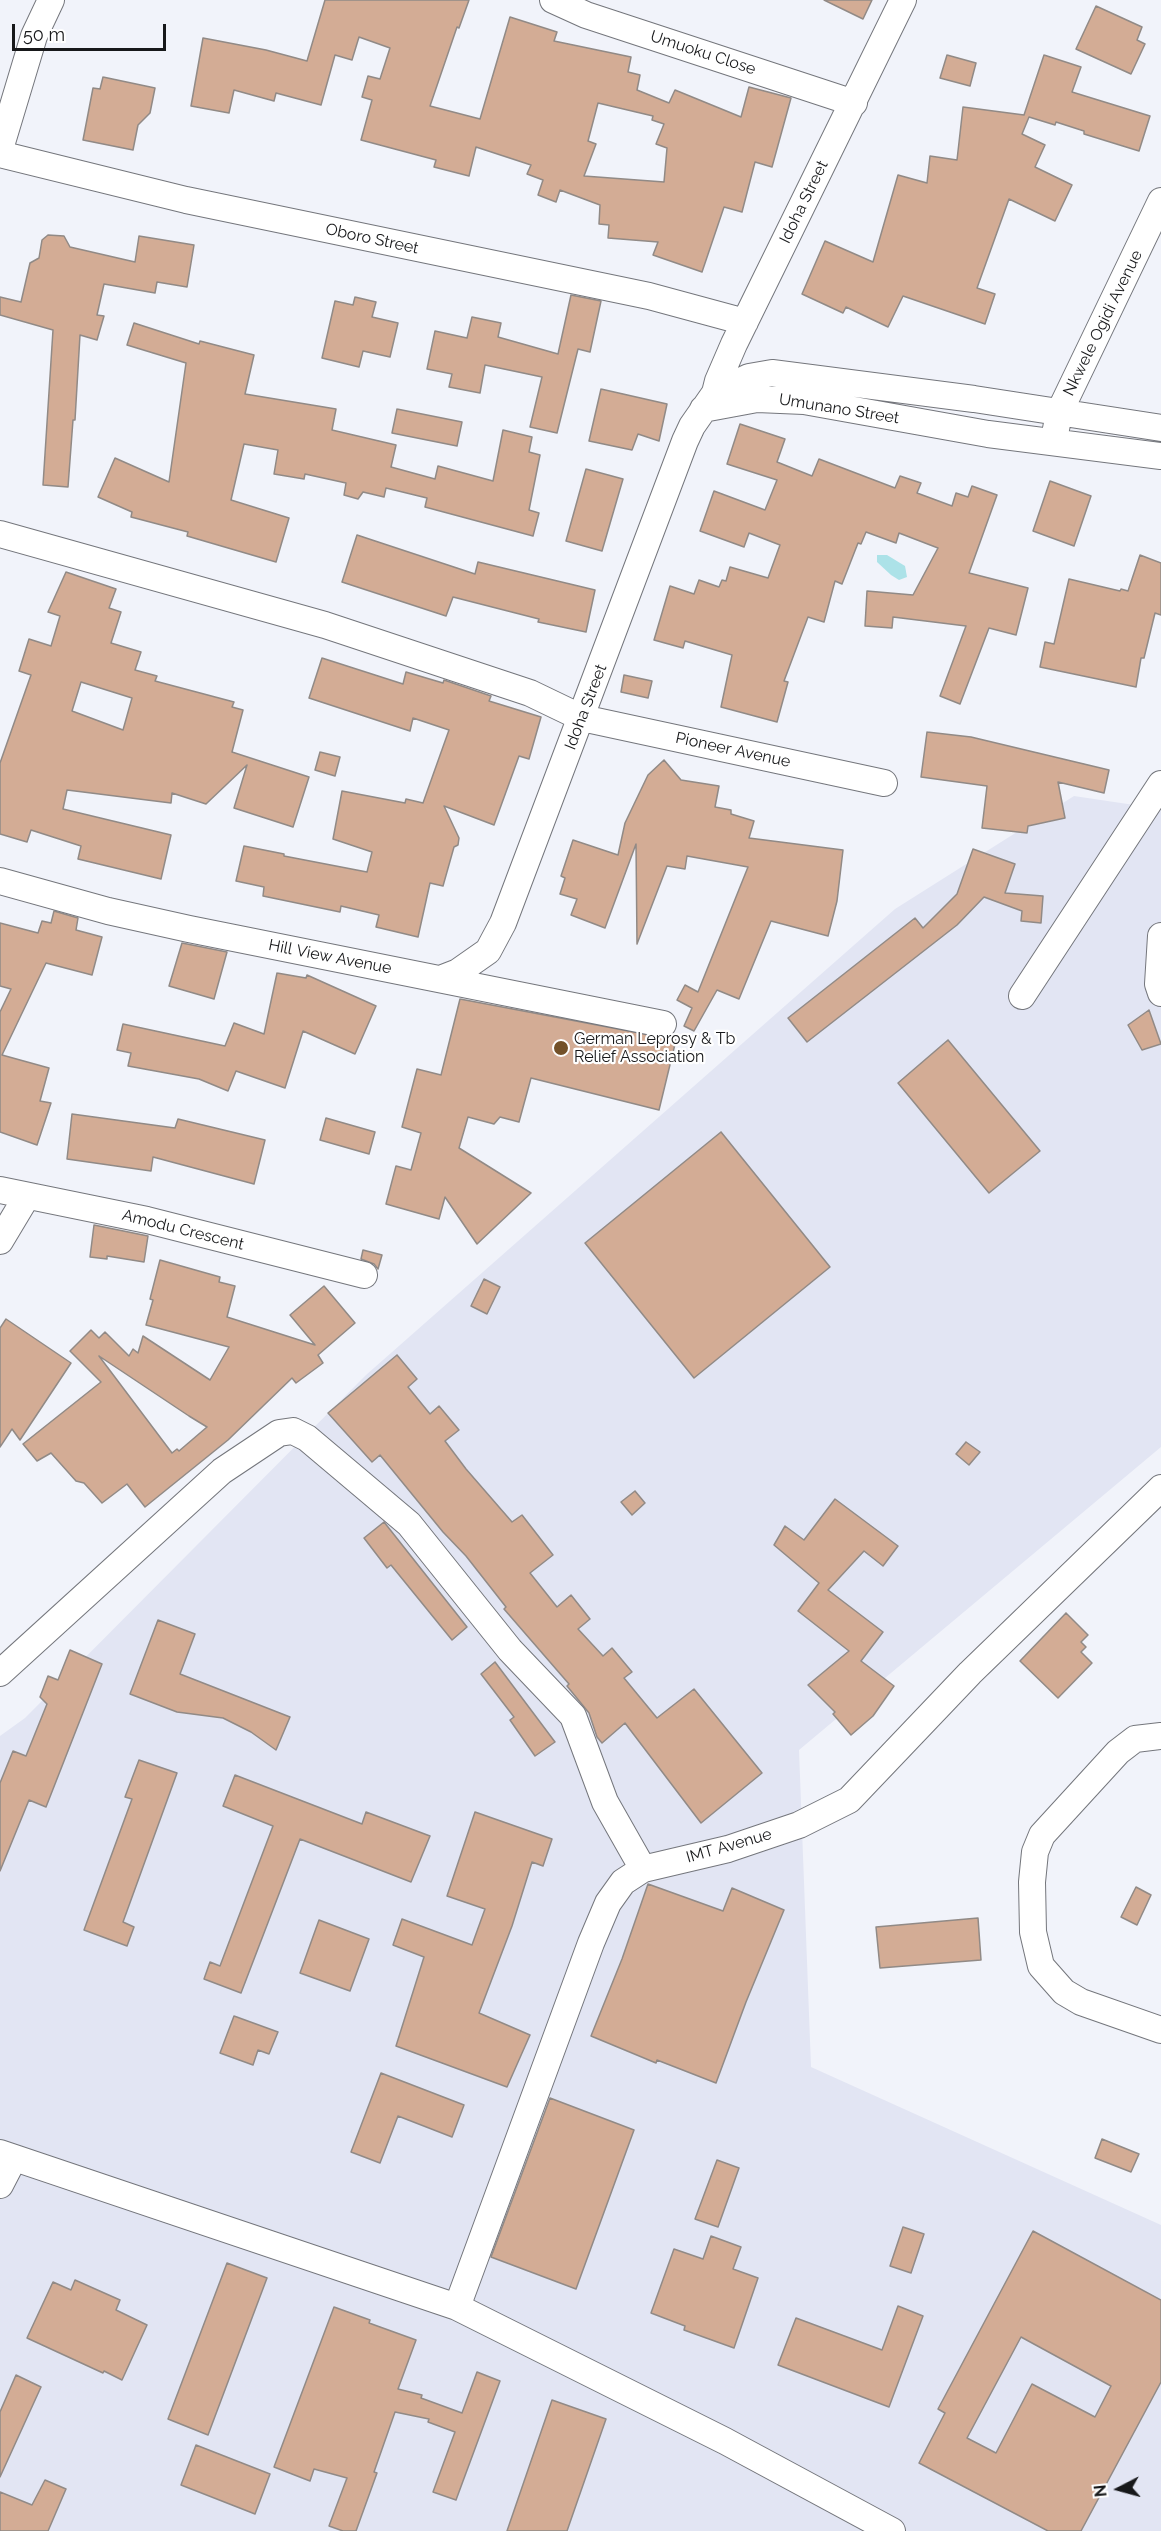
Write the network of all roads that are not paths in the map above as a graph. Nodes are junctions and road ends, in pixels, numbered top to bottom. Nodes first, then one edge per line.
1 (51, 0) edge
2 (553, 0) edge
3 (903, 0) edge
4 (854, 103) junction
5 (4, 121) edge
6 (0, 149) edge
7 (0, 154) edge
8 (1161, 201) edge
9 (745, 322) junction
10 (712, 403) junction
11 (1059, 413) junction
12 (1161, 428) edge
13 (1053, 441) junction
14 (1161, 456) edge
15 (0, 534) edge
16 (582, 718) junction
17 (884, 783) dead end
18 (1161, 784) edge
19 (0, 881) edge
20 (1161, 936) edge
21 (440, 979) junction
22 (1161, 993) edge
23 (1022, 996) dead end
24 (663, 1024) dead end
25 (0, 1190) edge
26 (27, 1196) junction
27 (0, 1241) edge
28 (364, 1275) dead end
29 (1161, 1488) edge
30 (0, 1672) edge
31 (1161, 1736) edge
32 (643, 1869) junction
33 (1161, 2030) edge
34 (7, 2155) edge
35 (0, 2185) edge
36 (457, 2307) junction
37 (892, 2531) edge

1 - 5 street
2 - 4 street, Umuoku Close
3 - 4 street, Idoha Street
4 - 9 street, Idoha Street
5 - 6 street
7 - 9 street, Oboro Street
8 - 11 street, Nkwele Ogidi Avenue
9 - 10 street, Idoha Street
10 - 11 street, Umunano Street
10 - 13 street, Umunano Street
10 - 16 street, Idoha Street
11 - 12 street, Umunano Street
11 - 13 street, Nkwele Ogidi Avenue
13 - 14 street, Umunano Street
15 - 16 street, Pioneer Avenue
16 - 17 street, Pioneer Avenue
16 - 21 street, Idoha Street
18 - 23 street
19 - 21 street, Hill View Avenue
20 - 22 street
21 - 24 street, Hill View Avenue
25 - 26 street, Amodu Crescent
26 - 27 street
26 - 28 street, Amodu Crescent
29 - 32 street, IMT Avenue
30 - 32 street
31 - 33 street
32 - 36 street, IMT Avenue
34 - 35 street
34 - 36 street
36 - 37 street

